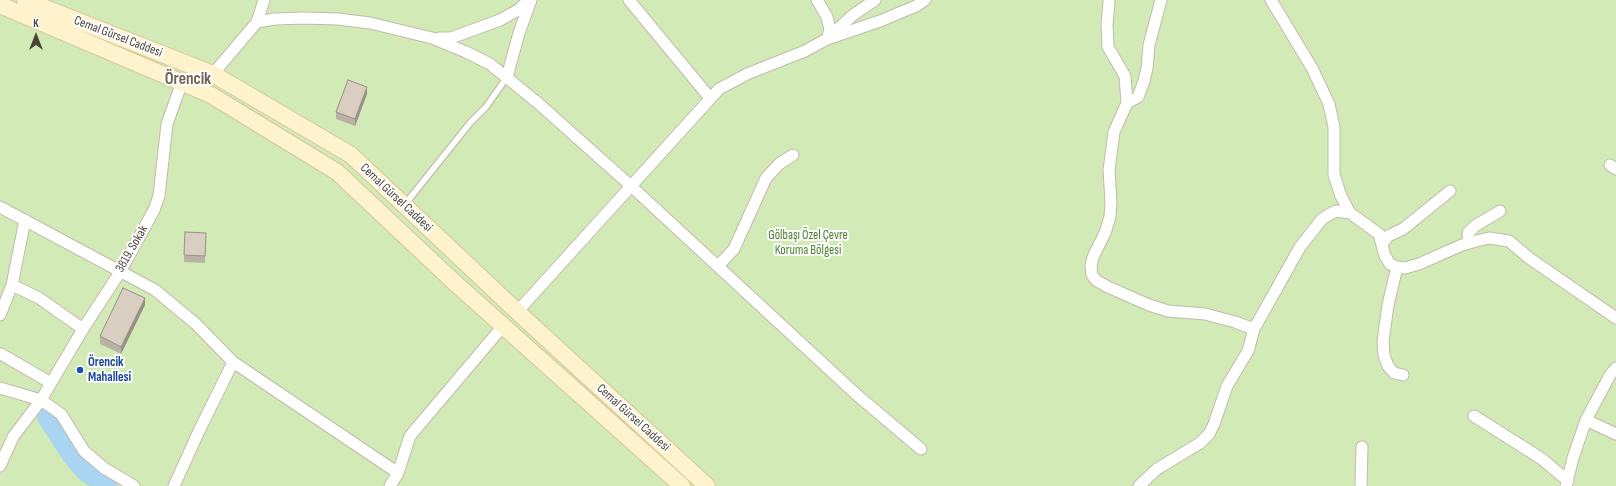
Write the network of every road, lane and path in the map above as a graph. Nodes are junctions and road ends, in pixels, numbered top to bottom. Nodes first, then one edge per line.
1 (25, 0) edge
2 (264, 0) edge
3 (530, 0) edge
4 (629, 0) edge
5 (817, 0) edge
6 (875, 0) edge
7 (925, 0) edge
8 (1161, 0) edge
9 (1271, 0) edge
10 (1109, 2) dead end
11 (0, 5) edge
12 (257, 22) junction
13 (432, 38) junction
14 (827, 39) junction
15 (213, 74) junction
16 (507, 78) junction
17 (182, 82) junction
18 (710, 98) junction
19 (1127, 103) junction
20 (794, 155) dead end
21 (631, 186) junction
22 (1450, 191) dead end
23 (404, 205) junction
24 (0, 207) edge
25 (1500, 211) dead end
26 (1350, 213) junction
27 (26, 220) junction
28 (1468, 243) junction
29 (1383, 244) junction
30 (718, 266) junction
31 (1397, 267) junction
32 (120, 272) junction
33 (12, 285) junction
34 (517, 312) junction
35 (0, 315) edge
36 (1616, 318) edge
37 (503, 326) junction
38 (83, 329) junction
39 (1254, 329) junction
40 (0, 353) edge
41 (233, 362) junction
42 (1616, 368) edge
43 (1403, 375) dead end
44 (51, 384) junction
45 (0, 388) edge
46 (41, 400) junction
47 (1474, 416) dead end
48 (1586, 420) junction
49 (1616, 434) edge
50 (1362, 447) dead end
51 (920, 449) dead end
52 (0, 466) edge
53 (398, 473) junction
54 (1567, 484) edge
55 (134, 486) edge
56 (174, 486) edge
57 (390, 486) edge
58 (682, 486) edge
59 (708, 486) edge
60 (1139, 486) edge
61 (1361, 486) edge

1 - 15 street, Cemal Gürsel Caddesi
2 - 12 street
3 - 13 street
3 - 16 street
4 - 18 street
5 - 14 street
6 - 14 street
7 - 14 street
8 - 19 street
9 - 26 street
10 - 19 street
11 - 17 street, Cemal Gürsel Caddesi
12 - 13 street
12 - 15 street
13 - 16 street
14 - 18 street
15 - 23 street, Cemal Gürsel Caddesi
16 - 21 street
16 - 23 lane
17 - 32 street, 3819. Sokak
17 - 37 street, Cemal Gürsel Caddesi
18 - 21 street
19 - 39 street
20 - 30 street
21 - 30 street
21 - 34 street
22 - 29 street
23 - 34 street, Cemal Gürsel Caddesi
24 - 27 street
25 - 28 street
26 - 29 street
26 - 39 street
27 - 32 street
27 - 33 street
28 - 31 street
28 - 36 street
29 - 31 street
30 - 51 street
31 - 43 street
32 - 38 street, 3819. Sokak
32 - 41 street
33 - 35 street
33 - 38 street
34 - 59 street, Cemal Gürsel Caddesi
37 - 53 street
37 - 58 street, Cemal Gürsel Caddesi
38 - 44 street, 3819. Sokak
39 - 60 street
40 - 44 street
41 - 53 street
41 - 56 street
42 - 48 street
44 - 46 street, 3819. Sokak
45 - 46 street
46 - 52 street, 3819. Sokak
46 - 55 street
47 - 54 street
48 - 49 street
48 - 54 street
50 - 61 street
53 - 57 street

